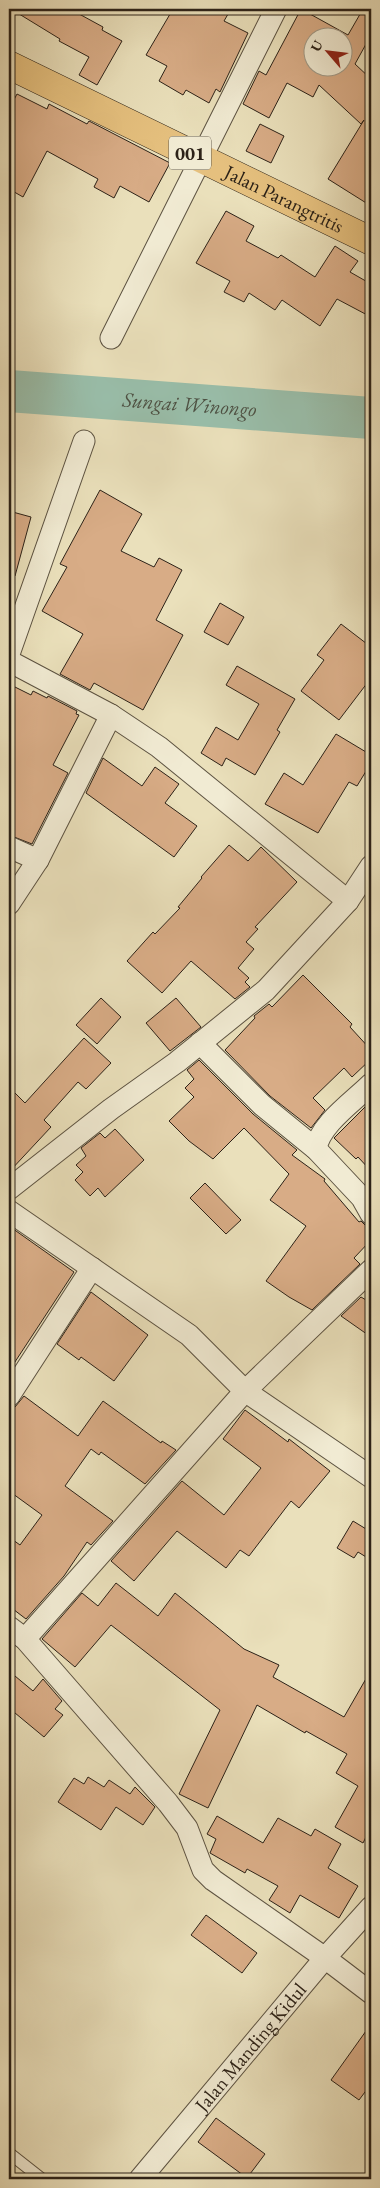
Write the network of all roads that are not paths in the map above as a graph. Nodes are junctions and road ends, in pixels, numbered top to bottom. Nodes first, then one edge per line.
1 (276, 9) edge
2 (9, 64) edge
3 (202, 159) junction
4 (371, 241) edge
5 (111, 338) dead end
6 (84, 441) dead end
7 (9, 654) edge
8 (9, 661) edge
9 (111, 714) junction
10 (9, 847) edge
11 (38, 860) junction
12 (371, 866) edge
13 (348, 901) junction
14 (9, 904) edge
15 (200, 1043) junction
16 (371, 1084) edge
17 (316, 1149) junction
18 (9, 1189) edge
19 (9, 1211) edge
20 (371, 1214) edge
21 (92, 1268) junction
22 (371, 1270) edge
23 (245, 1391) junction
24 (9, 1396) edge
25 (371, 1477) edge
26 (17, 1633) edge
27 (371, 1907) edge
28 (325, 1958) junction
29 (371, 1993) edge
30 (9, 2153) edge
31 (42, 2179) edge
32 (140, 2179) edge

1 - 3 street
2 - 3 main road, Jalan Parangtritis / 001
3 - 4 main road, Jalan Parangtritis / 001
3 - 5 street
6 - 7 street
8 - 9 street
9 - 11 street
9 - 13 street
10 - 11 street
11 - 14 street
12 - 13 street
13 - 15 street
15 - 17 street
15 - 18 street
16 - 17 street
17 - 20 street
19 - 21 street
21 - 23 street
21 - 24 street
22 - 23 street
23 - 25 street
23 - 26 street
26 - 28 street
27 - 28 street, Jalan Manding Kidul
28 - 29 street
28 - 32 street, Jalan Manding Kidul
30 - 31 lane

